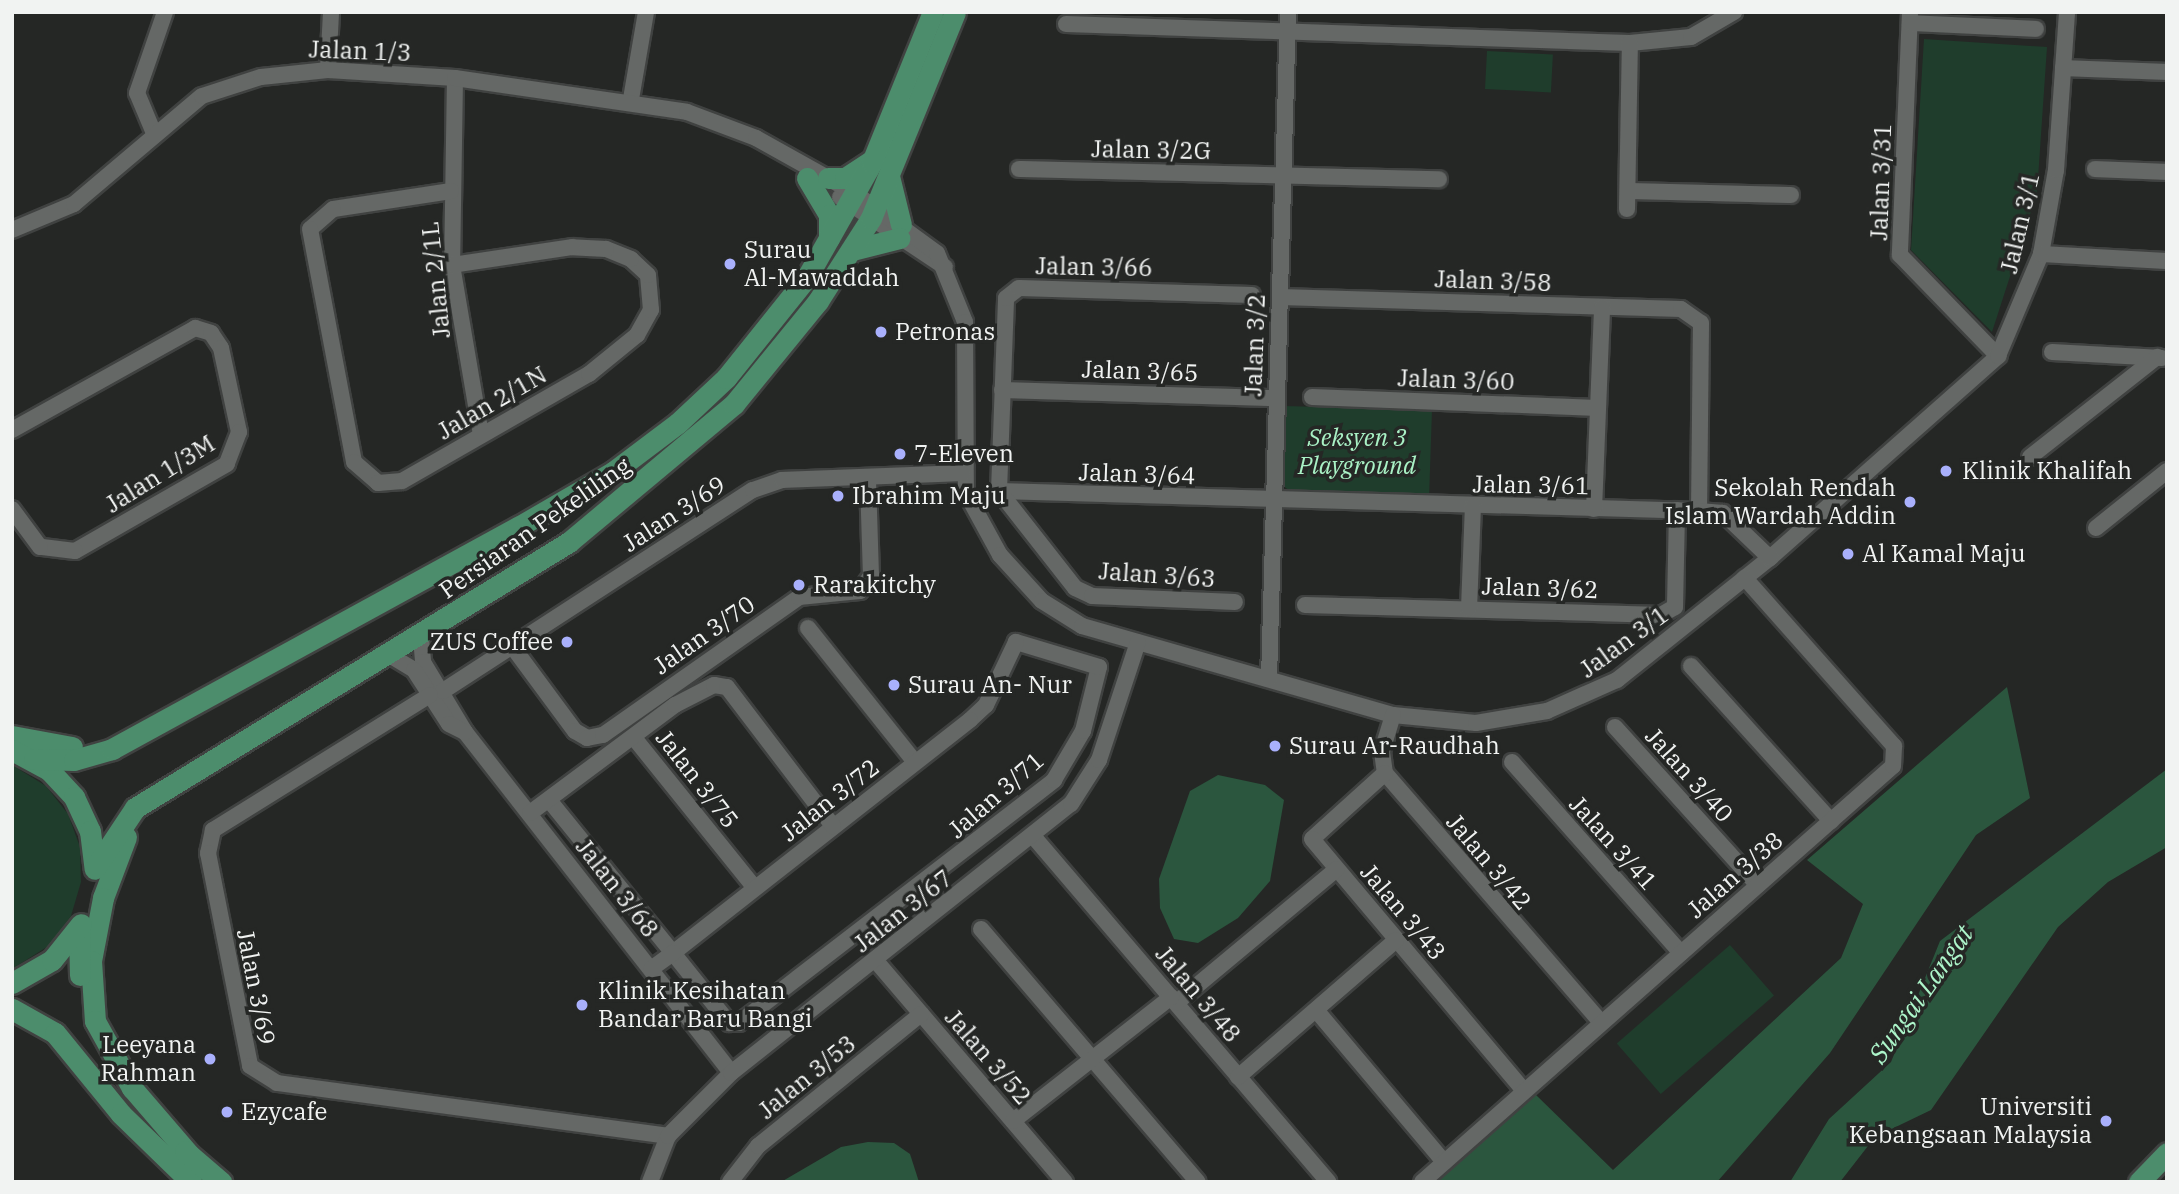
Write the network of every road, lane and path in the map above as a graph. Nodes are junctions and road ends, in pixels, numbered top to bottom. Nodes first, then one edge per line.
1 (165, 12) edge
2 (331, 12) edge
3 (646, 12) edge
4 (933, 12) edge
5 (955, 12) edge
6 (1288, 12) edge
7 (1734, 12) edge
8 (2067, 12) edge
9 (1910, 18) edge
10 (1066, 24) dead end
11 (2036, 29) dead end
12 (1287, 31) junction
13 (1630, 43) junction
14 (2063, 68) junction
15 (328, 69) junction
16 (2167, 72) edge
17 (455, 78) junction
18 (631, 99) junction
19 (153, 131) junction
20 (872, 162) junction
21 (1019, 169) dead end
22 (2095, 169) dead end
23 (2167, 172) edge
24 (889, 176) junction
25 (1283, 176) junction
26 (817, 178) junction
27 (1439, 179) dead end
28 (451, 191) junction
29 (1628, 191) junction
30 (1791, 195) dead end
31 (853, 199) junction
32 (1627, 209) dead end
33 (873, 212) junction
34 (12, 230) edge
35 (901, 232) junction
36 (829, 240) junction
37 (852, 250) junction
38 (2041, 254) junction
39 (2167, 261) edge
40 (452, 265) junction
41 (1252, 295) dead end
42 (1280, 297) junction
43 (1601, 307) junction
44 (2052, 352) dead end
45 (1998, 356) junction
46 (2162, 358) edge
47 (1002, 390) junction
48 (1312, 397) dead end
49 (1277, 398) junction
50 (1598, 408) junction
51 (12, 430) edge
52 (481, 435) junction
53 (2030, 457) dead end
54 (2167, 471) edge
55 (963, 473) junction
56 (868, 478) junction
57 (999, 491) junction
58 (1273, 502) junction
59 (1473, 506) junction
60 (1594, 509) junction
61 (1677, 510) junction
62 (1699, 511) junction
63 (14, 516) edge
64 (2096, 528) dead end
65 (1770, 558) junction
66 (1745, 578) junction
67 (1235, 602) dead end
68 (1305, 605) dead end
69 (1469, 608) junction
70 (808, 628) dead end
71 (421, 638) junction
72 (1138, 642) junction
73 (512, 646) junction
74 (1010, 647) joint
75 (391, 656) junction
76 (1690, 666) dead end
77 (1269, 678) junction
78 (437, 693) junction
79 (1393, 715) junction
80 (1615, 727) dead end
81 (141, 733) junction
82 (12, 737) edge
83 (635, 739) junction
84 (12, 750) edge
85 (34, 759) junction
86 (915, 762) junction
87 (1512, 762) dead end
88 (1385, 773) junction
89 (179, 779) junction
90 (549, 800) junction
91 (530, 813) junction
92 (1831, 821) junction
93 (833, 826) junction
94 (1033, 836) junction
95 (95, 868) junction
96 (1337, 869) junction
97 (1758, 886) junction
98 (755, 888) junction
99 (79, 928) junction
100 (981, 929) dead end
101 (1396, 940) junction
102 (673, 953) junction
103 (1681, 953) junction
104 (876, 961) junction
105 (650, 969) junction
106 (12, 984) edge
107 (1173, 1000) junction
108 (12, 1009) edge
109 (1316, 1010) junction
110 (921, 1014) junction
111 (12, 1022) edge
112 (1601, 1022) junction
113 (1092, 1059) junction
114 (731, 1073) junction
115 (1238, 1077) junction
116 (1524, 1091) junction
117 (1013, 1121) junction
118 (668, 1136) junction
119 (2167, 1153) edge
120 (193, 1159) junction
121 (1444, 1162) junction
122 (182, 1175) edge
123 (221, 1182) edge
124 (650, 1182) edge
125 (730, 1182) edge
126 (1065, 1182) edge
127 (1198, 1182) edge
128 (1328, 1182) edge
129 (1422, 1182) edge
130 (2139, 1182) edge

1 - 19 street
2 - 15 street
3 - 18 street
4 - 20 main road, Persiaran Pekeliling
5 - 24 main road, Persiaran Pekeliling
6 - 12 street, Jalan 3/2
7 - 13 street
8 - 14 street, Jalan 3/1
9 - 11 street
9 - 45 street, Jalan 3/31
10 - 12 street
12 - 13 street
12 - 25 street, Jalan 3/2
13 - 29 street
14 - 16 street
14 - 38 street, Jalan 3/1
15 - 17 street, Jalan 1/3
15 - 19 street, Jalan 1/3
17 - 18 street, Jalan 1/3
17 - 28 street, Jalan 2/1L
18 - 26 street, Jalan 1/3
19 - 34 street, Jalan 1/3
20 - 26 main road
20 - 31 main road, Persiaran Pekeliling
21 - 25 street, Jalan 3/2G
22 - 23 street
24 - 33 main road, Persiaran Pekeliling
24 - 35 main road
25 - 27 street, Jalan 3/2G
25 - 42 street, Jalan 3/2
26 - 31 street, Jalan 1/3
26 - 36 main road
28 - 40 street, Jalan 2/1L
28 - 52 street, Jalan 2/1N
29 - 30 street
29 - 32 street
31 - 33 street, Jalan 3/1
31 - 36 main road, Persiaran Pekeliling
33 - 35 street, Jalan 3/1
33 - 37 main road, Persiaran Pekeliling
35 - 37 main road
35 - 55 street, Jalan 3/1
36 - 81 main road, Persiaran Pekeliling
37 - 71 main road, Persiaran Pekeliling
38 - 39 street
38 - 45 street, Jalan 3/1
40 - 52 street, Jalan 2/1L
40 - 52 street, Jalan 2/1N
41 - 47 street, Jalan 3/66
42 - 43 street, Jalan 3/58
42 - 49 street, Jalan 3/2
43 - 50 street
43 - 62 street, Jalan 3/58
44 - 46 street
45 - 65 street, Jalan 3/1
46 - 53 street
47 - 49 street, Jalan 3/65
47 - 57 street, Jalan 3/66
48 - 50 street, Jalan 3/60
49 - 58 street, Jalan 3/2
50 - 60 street
51 - 63 street, Jalan 1/3M
54 - 64 street
55 - 56 street, Jalan 3/69
55 - 72 street, Jalan 3/1
56 - 73 street, Jalan 3/69
56 - 73 street, Jalan 3/70
57 - 58 street, Jalan 3/64
57 - 67 street, Jalan 3/63
58 - 59 street, Jalan 3/61
58 - 77 street, Jalan 3/2
59 - 60 street, Jalan 3/61
59 - 69 street
60 - 61 street, Jalan 3/61
61 - 62 street, Jalan 3/61
61 - 69 street, Jalan 3/62
62 - 65 street, Jalan 3/61
65 - 66 street, Jalan 3/1
66 - 79 street, Jalan 3/1
66 - 92 street, Jalan 3/38
68 - 69 street, Jalan 3/62
70 - 86 street
71 - 75 main road, Persiaran Pekeliling
71 - 78 street, Jalan 3/68
72 - 77 street, Jalan 3/1
72 - 94 street, Jalan 3/67
73 - 78 street, Jalan 3/69
74 - 86 street, Jalan 3/72
74 - 102 street, Jalan 3/71
75 - 78 street, Jalan 3/68
75 - 89 main road, Persiaran Pekeliling
76 - 92 street
77 - 79 street, Jalan 3/1
78 - 91 street, Jalan 3/68
78 - 118 street, Jalan 3/69
79 - 88 street
80 - 97 street, Jalan 3/40
81 - 82 main road
81 - 85 main road, Persiaran Pekeliling
83 - 90 street
83 - 93 street, Jalan 3/75
83 - 98 street, Jalan 3/75
84 - 85 main road
85 - 95 main road
86 - 93 street, Jalan 3/72
87 - 103 street, Jalan 3/41
88 - 96 street, Jalan 3/43
88 - 112 street, Jalan 3/42
89 - 95 main road, Persiaran Pekeliling
89 - 120 main road
90 - 91 street
90 - 102 street
91 - 105 street, Jalan 3/68
92 - 97 street, Jalan 3/38
93 - 98 street, Jalan 3/72
94 - 104 street, Jalan 3/67
94 - 107 street, Jalan 3/48
95 - 99 main road
96 - 101 street, Jalan 3/43
96 - 107 street
97 - 103 street, Jalan 3/38
98 - 102 street, Jalan 3/72
99 - 106 main road
99 - 120 main road
100 - 113 street
101 - 109 street
101 - 116 street, Jalan 3/43
102 - 105 street, Jalan 3/72
103 - 112 street, Jalan 3/38
104 - 110 street, Jalan 3/52
104 - 114 street, Jalan 3/67
105 - 114 street, Jalan 3/68
107 - 113 street
107 - 115 street, Jalan 3/48
108 - 122 main road
109 - 115 street
109 - 121 street
110 - 117 street, Jalan 3/52
110 - 125 street, Jalan 3/53
111 - 122 main road
112 - 116 street, Jalan 3/38
113 - 117 street
113 - 127 street
114 - 118 street, Jalan 3/67
115 - 128 street, Jalan 3/48
116 - 121 street, Jalan 3/38
117 - 126 street, Jalan 3/52
118 - 124 street, Jalan 3/67
119 - 130 main road
120 - 123 main road
121 - 129 street, Jalan 3/38

